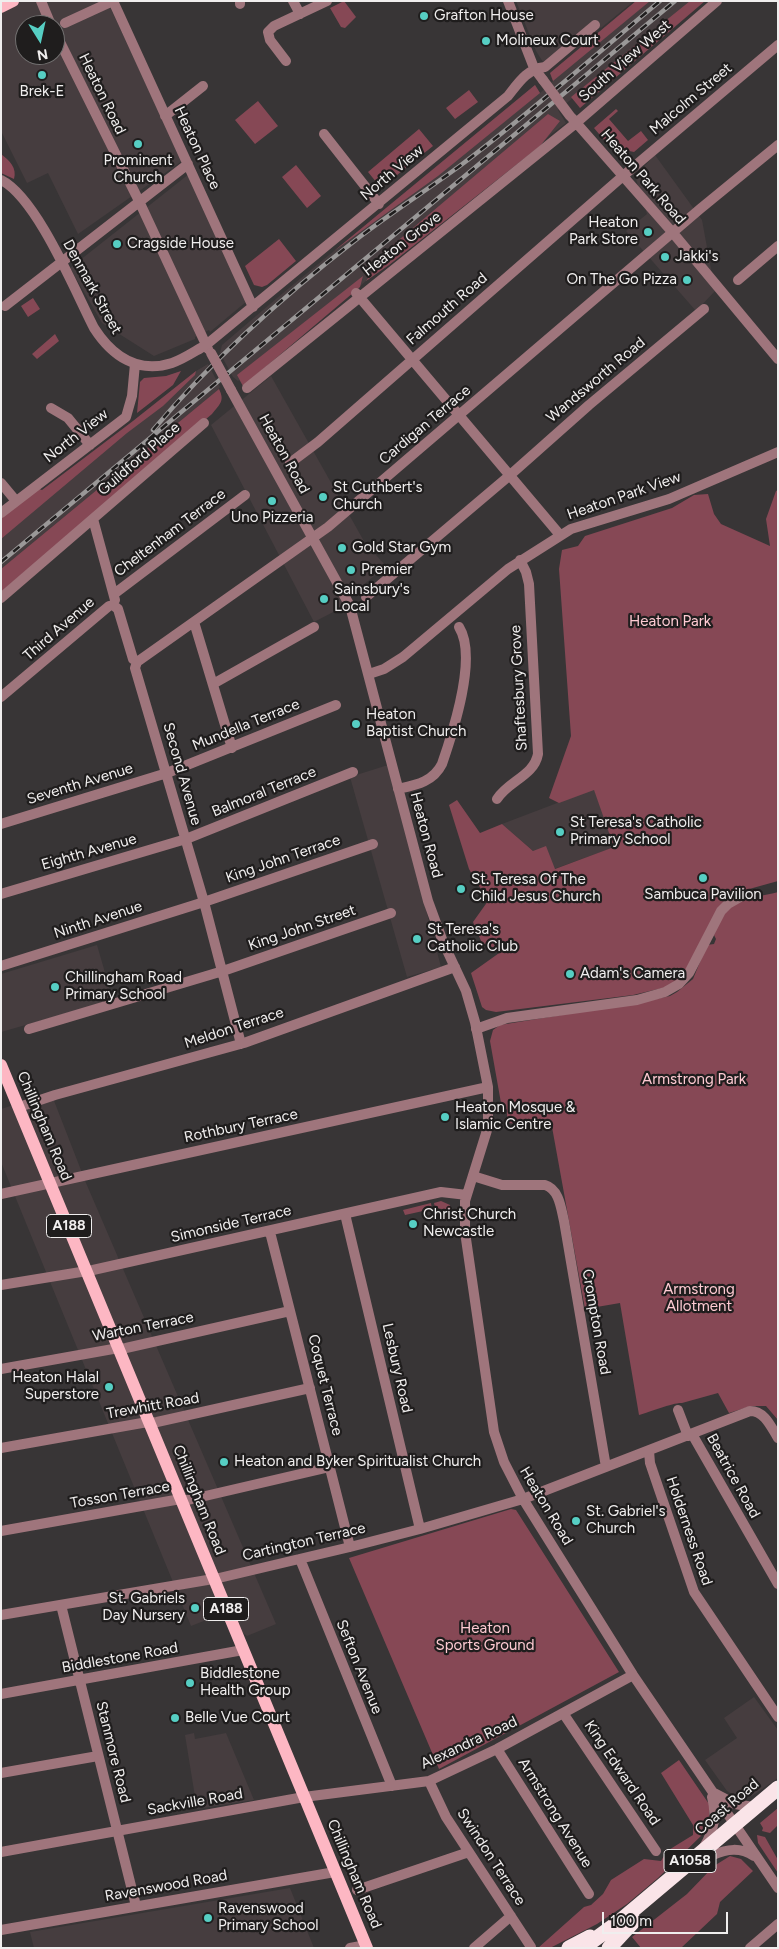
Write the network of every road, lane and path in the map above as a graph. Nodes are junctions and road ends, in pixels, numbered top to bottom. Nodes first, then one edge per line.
1 (13, 1) edge
2 (41, 1) edge
3 (113, 1) edge
4 (294, 1) edge
5 (327, 1) edge
6 (508, 1) edge
7 (717, 1) edge
8 (1, 7) edge
9 (300, 14) junction
10 (47, 15) edge
11 (65, 23) dead end
12 (594, 24) dead end
13 (778, 45) edge
14 (65, 52) edge
15 (286, 61) dead end
16 (534, 68) junction
17 (203, 86) dead end
18 (166, 116) junction
19 (573, 120) junction
20 (324, 134) dead end
21 (778, 145) edge
22 (188, 164) junction
23 (623, 176) junction
24 (1, 180) edge
25 (139, 202) junction
26 (379, 204) junction
27 (673, 233) junction
28 (778, 246) edge
29 (61, 263) junction
30 (738, 280) dead end
31 (357, 294) junction
32 (5, 306) dead end
33 (253, 307) junction
34 (704, 309) dead end
35 (209, 349) junction
36 (776, 352) edge
37 (413, 359) junction
38 (135, 364) junction
39 (247, 388) dead end
40 (51, 408) dead end
41 (460, 416) junction
42 (204, 422) dead end
43 (90, 445) junction
44 (778, 452) edge
45 (290, 463) dead end
46 (509, 476) junction
47 (1, 483) edge
48 (245, 495) dead end
49 (16, 501) junction
50 (1, 513) edge
51 (93, 519) junction
52 (560, 535) junction
53 (313, 538) junction
54 (520, 560) junction
55 (366, 597) dead end
56 (1, 598) edge
57 (114, 600) junction
58 (194, 622) junction
59 (314, 627) dead end
60 (459, 627) dead end
61 (137, 662) junction
62 (369, 674) junction
63 (213, 684) junction
64 (1, 697) edge
65 (336, 705) dead end
66 (232, 748) junction
67 (353, 772) dead end
68 (167, 773) junction
69 (398, 789) junction
70 (496, 799) dead end
71 (1, 824) edge
72 (186, 839) junction
73 (373, 844) dead end
74 (1, 894) edge
75 (742, 896) dead end
76 (204, 902) junction
77 (391, 913) dead end
78 (1, 966) edge
79 (455, 967) junction
80 (223, 971) junction
81 (29, 1029) dead end
82 (476, 1029) junction
83 (241, 1044) junction
84 (1, 1065) edge
85 (488, 1087) junction
86 (19, 1107) junction
87 (473, 1176) junction
88 (50, 1183) junction
89 (1, 1194) edge
90 (467, 1195) junction
91 (345, 1214) junction
92 (269, 1231) junction
93 (87, 1270) junction
94 (1, 1285) edge
95 (290, 1310) junction
96 (120, 1349) junction
97 (1, 1369) edge
98 (310, 1388) junction
99 (678, 1410) dead end
100 (149, 1423) junction
101 (690, 1435) junction
102 (778, 1438) edge
103 (1, 1448) edge
104 (649, 1451) junction
105 (330, 1467) junction
106 (606, 1467) junction
107 (523, 1499) junction
108 (181, 1500) junction
109 (420, 1528) junction
110 (1, 1531) edge
111 (350, 1547) junction
112 (300, 1559) junction
113 (213, 1579) junction
114 (778, 1584) edge
115 (61, 1605) junction
116 (1, 1615) edge
117 (243, 1650) junction
118 (633, 1675) junction
119 (80, 1680) junction
120 (1, 1694) edge
121 (563, 1713) junction
122 (778, 1717) edge
123 (497, 1748) junction
124 (98, 1756) junction
125 (1, 1773) edge
126 (429, 1781) junction
127 (392, 1786) junction
128 (778, 1788) edge
129 (711, 1791) junction
130 (304, 1797) junction
131 (778, 1801) edge
132 (753, 1808) junction
133 (736, 1828) junction
134 (117, 1830) junction
135 (656, 1851) dead end
136 (1, 1852) edge
137 (469, 1852) junction
138 (708, 1852) junction
139 (757, 1858) junction
140 (335, 1872) junction
141 (778, 1888) edge
142 (357, 1890) dead end
143 (589, 1894) dead end
144 (136, 1906) junction
145 (511, 1916) junction
146 (627, 1921) junction
147 (778, 1924) edge
148 (1, 1930) edge
149 (366, 1946) edge
150 (531, 1947) edge
151 (350, 1948) edge
152 (474, 1948) edge
153 (568, 1948) edge
154 (584, 1948) edge
155 (600, 1948) edge
156 (609, 1948) edge
157 (750, 1948) edge

1 - 8 main road
2 - 10 street
3 - 11 street, Heaton Place
3 - 18 street, Heaton Place
4 - 9 street
5 - 9 street
6 - 16 street, Heaton Park Road
7 - 19 street, South View West
9 - 15 street
12 - 16 street, North View
13 - 23 street, Malcolm Street
14 - 25 street, Heaton Road
16 - 19 street, Heaton Park Road, bridge
16 - 26 street, North View
17 - 18 street
18 - 22 street, Heaton Place
19 - 23 street, Heaton Park Road
19 - 31 street, Heaton Grove
20 - 26 street
21 - 27 street, Cardigan Terrace
22 - 25 street
22 - 33 street, Heaton Place
23 - 27 street, Heaton Park Road
23 - 37 street, Falmouth Road
24 - 29 street, Denmark Street
25 - 29 street
25 - 35 street, Heaton Road
26 - 33 street, North View
27 - 36 street, Heaton Park Road
27 - 41 street, Cardigan Terrace
28 - 30 street
29 - 32 street
29 - 38 street, Denmark Street
31 - 37 street
31 - 39 street, Heaton Grove
33 - 35 street, North View
34 - 46 street, Wandsworth Road
35 - 38 street, Denmark Street
35 - 53 street, Heaton Road, bridge
37 - 41 street
37 - 45 street, Falmouth Road
38 - 43 street, North View
40 - 43 street
41 - 46 street
41 - 53 street, Cardigan Terrace
42 - 51 street, Guildford Place
43 - 49 street, North View
44 - 52 street, Heaton Park View
46 - 52 street
46 - 55 street, Wandsworth Road
47 - 49 street
48 - 57 street, Cheltenham Terrace
49 - 50 street, North View
51 - 56 street, Guildford Place
51 - 57 street, Second Avenue
52 - 54 street, Heaton Park View
53 - 58 street, Cardigan Terrace
53 - 62 street, Heaton Road
54 - 62 street, Heaton Park View
54 - 70 street, Shaftesbury Grove
57 - 61 street, Second Avenue
57 - 64 street, Third Avenue
58 - 61 street, Cardigan Terrace
58 - 63 street
59 - 63 street
60 - 69 street
61 - 68 street, Second Avenue
62 - 69 street, Heaton Road
63 - 66 street
65 - 66 street, Mundella Terrace
66 - 68 street, Mundella Terrace
67 - 72 street, Balmoral Terrace
68 - 71 street, Seventh Avenue
68 - 72 street, Second Avenue
69 - 79 street, Heaton Road
72 - 74 street, Eighth Avenue
72 - 76 street, Second Avenue
73 - 76 street, King John Terrace
75 - 82 street
76 - 78 street, Ninth Avenue
76 - 80 street, Second Avenue
77 - 80 street, King John Street
79 - 82 street, Heaton Road
79 - 83 street, Meldon Terrace
80 - 81 street, King John Street
80 - 83 street, Second Avenue
82 - 85 street, Heaton Road
83 - 86 street, Meldon Terrace
84 - 86 main road, Chillingham Road / A188
85 - 87 street, Heaton Road
85 - 88 street, Rothbury Terrace
86 - 88 main road, Chillingham Road / A188
87 - 90 street, Heaton Road
87 - 106 street, Crompton Road
88 - 89 street, Rothbury Terrace
88 - 93 main road, Chillingham Road / A188
90 - 91 street, Simonside Terrace
90 - 107 street, Heaton Road
91 - 92 street, Simonside Terrace
91 - 109 street, Lesbury Road
92 - 93 street, Simonside Terrace
92 - 95 street, Coquet Terrace
93 - 94 street, Simonside Terrace
93 - 96 main road, Chillingham Road / A188
95 - 96 street, Warton Terrace
95 - 98 street, Coquet Terrace
96 - 97 street, Warton Terrace
96 - 100 main road, Chillingham Road / A188
98 - 100 street, Trewhitt Road
98 - 105 street, Coquet Terrace
99 - 101 street, Beatrice Road
100 - 103 street, Trewhitt Road
100 - 108 main road, Chillingham Road / A188
101 - 102 street, Cartington Terrace
101 - 104 street, Cartington Terrace
101 - 114 street, Beatrice Road
104 - 106 street, Cartington Terrace
104 - 122 street, Holderness Road
105 - 108 street, Tosson Terrace
105 - 111 street, Coquet Terrace
106 - 107 street, Cartington Terrace
107 - 109 street, Cartington Terrace
107 - 118 street, Heaton Road
108 - 110 street, Tosson Terrace
108 - 113 main road, Chillingham Road / A188
109 - 111 street, Cartington Terrace
111 - 112 street, Cartington Terrace
112 - 113 street, Cartington Terrace
112 - 127 street, Sefton Avenue
113 - 115 street, Cartington Terrace
113 - 117 main road, Chillingham Road / A188
115 - 116 street, Cartington Terrace
115 - 119 street, Stanmore Road
117 - 119 street, Biddlestone Road
117 - 130 main road, Chillingham Road / A188
118 - 121 street, Alexandra Road
118 - 129 street, Heaton Road
119 - 120 street, Biddlestone Road
119 - 124 street, Stanmore Road
121 - 123 street, Alexandra Road
121 - 135 street, King Edward Road
123 - 126 street, Alexandra Road
123 - 143 street, Armstrong Avenue
124 - 125 street
124 - 134 street, Stanmore Road
126 - 127 street, Alexandra Road
126 - 137 street, Swindon Terrace
127 - 130 street, Alexandra Road
128 - 132 highway, Coast Road / A1058
129 - 132 street, Heaton Road
129 - 133 street, Heaton Road
129 - 138 street
130 - 134 street, Sackville Road
130 - 140 main road, Chillingham Road / A188
131 - 133 highway, Coast Road / A1058
132 - 133 highway, Coast Road / A1058
133 - 138 highway, Coast Road / A1058
133 - 139 street, Heaton Road
134 - 136 street, Sackville Road
134 - 144 street, Stanmore Road
137 - 142 street
137 - 145 street, Swindon Terrace
138 - 139 street
138 - 146 highway, Coast Road / A1058
139 - 141 street, Heaton Road
140 - 144 street, Ravenswood Road
140 - 149 main road, Chillingham Road / A188
144 - 148 street, Ravenswood Road
145 - 150 street, Swindon Terrace
145 - 152 street
146 - 153 highway
146 - 154 highway, Coast Road / A1058
146 - 155 highway, Coast Road / A1058
146 - 156 highway
147 - 157 street
149 - 151 street

